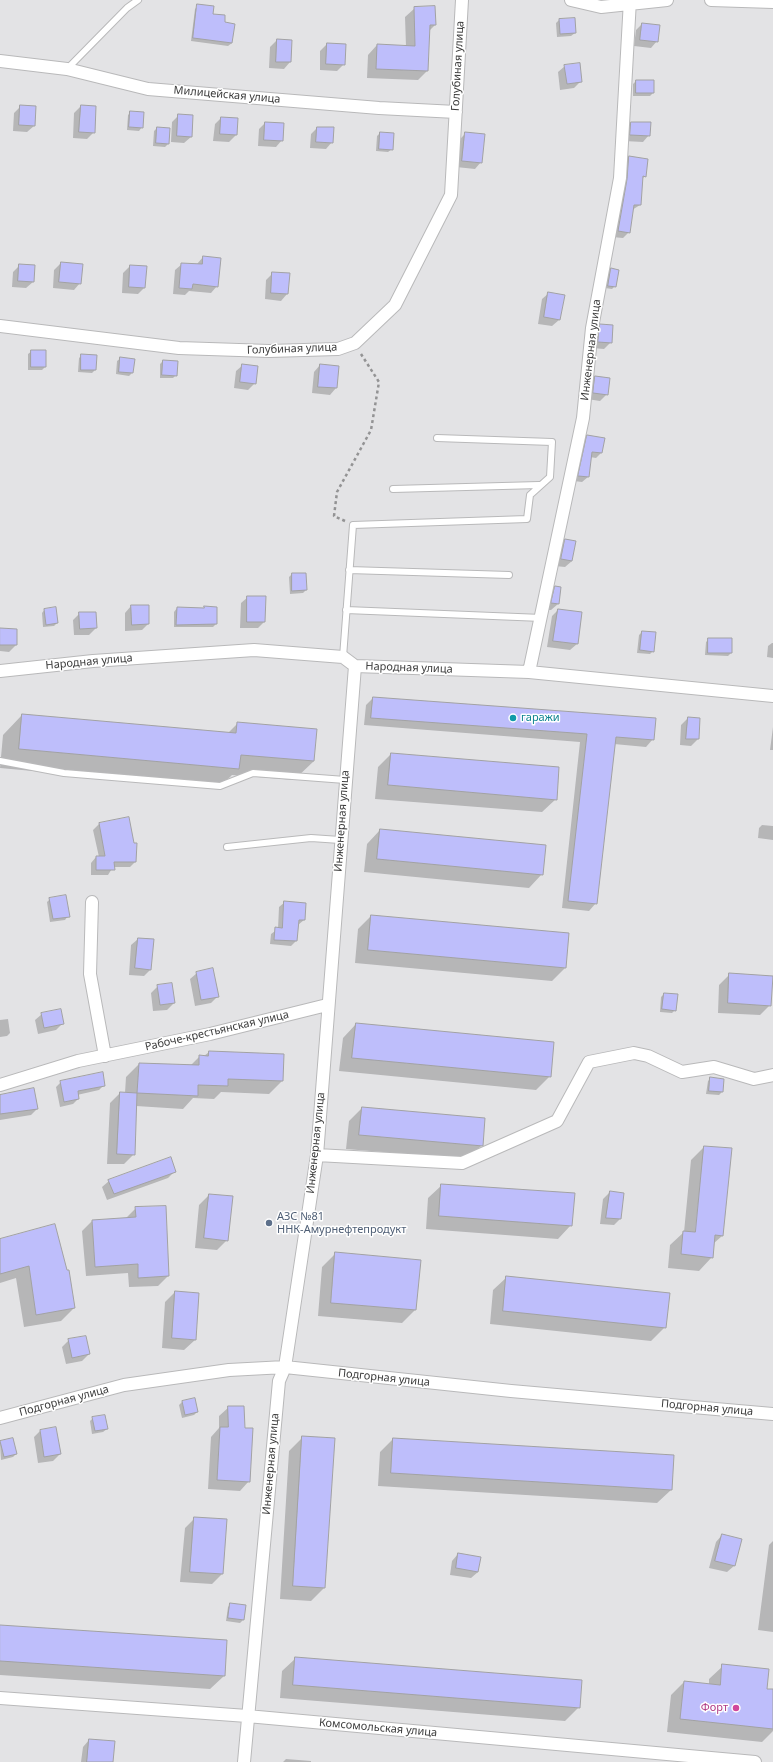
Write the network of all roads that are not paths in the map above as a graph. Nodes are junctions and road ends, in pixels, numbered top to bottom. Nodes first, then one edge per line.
1 (138, 0) edge
2 (462, 0) edge
3 (571, 0) edge
4 (667, 0) edge
5 (711, 0) edge
6 (631, 2) edge
7 (773, 2) edge
8 (0, 61) edge
9 (67, 69) junction
10 (456, 112) junction
11 (0, 326) edge
12 (437, 438) dead end
13 (539, 485) junction
14 (393, 489) dead end
15 (349, 570) junction
16 (509, 575) dead end
17 (346, 610) junction
18 (542, 618) junction
19 (343, 657) junction
20 (355, 666) junction
21 (0, 671) edge
22 (529, 672) junction
23 (773, 696) edge
24 (0, 761) edge
25 (345, 780) junction
26 (340, 840) junction
27 (227, 847) dead end
28 (92, 902) dead end
29 (327, 1005) junction
30 (106, 1056) junction
31 (773, 1075) edge
32 (0, 1085) edge
33 (317, 1155) junction
34 (285, 1367) junction
35 (773, 1414) edge
36 (0, 1418) edge
37 (0, 1698) edge
38 (247, 1716) junction
39 (697, 1759) edge
40 (244, 1762) edge
41 (755, 1762) edge

1 - 9 lane
2 - 10 street, Голубиная улица
3 - 6 street
4 - 6 street
5 - 7 street
6 - 18 street, Инженерная улица
8 - 9 street, Милицейская улица
9 - 10 street, Милицейская улица
10 - 11 street, Голубиная улица
12 - 13 lane
13 - 14 lane
13 - 15 lane
15 - 16 lane
15 - 17 lane
17 - 18 lane
17 - 19 lane
18 - 22 street, Инженерная улица
19 - 20 street, Народная улица
19 - 21 street, Народная улица
20 - 22 street, Народная улица
20 - 25 street, Инженерная улица
22 - 23 street, Народная улица
24 - 25 lane
25 - 26 street, Инженерная улица
26 - 27 lane
26 - 29 street, Инженерная улица
28 - 30 street
29 - 30 street, Рабоче-крестьянская улица
29 - 33 street, Инженерная улица
30 - 32 street, Рабоче-крестьянская улица
31 - 33 street
33 - 34 street, Инженерная улица
34 - 35 street, Подгорная улица
34 - 36 street, Подгорная улица
34 - 38 street, Инженерная улица
37 - 38 street, Комсомольская улица
38 - 39 street, Комсомольская улица
38 - 40 street, Инженерная улица
39 - 41 street, Комсомольская улица

